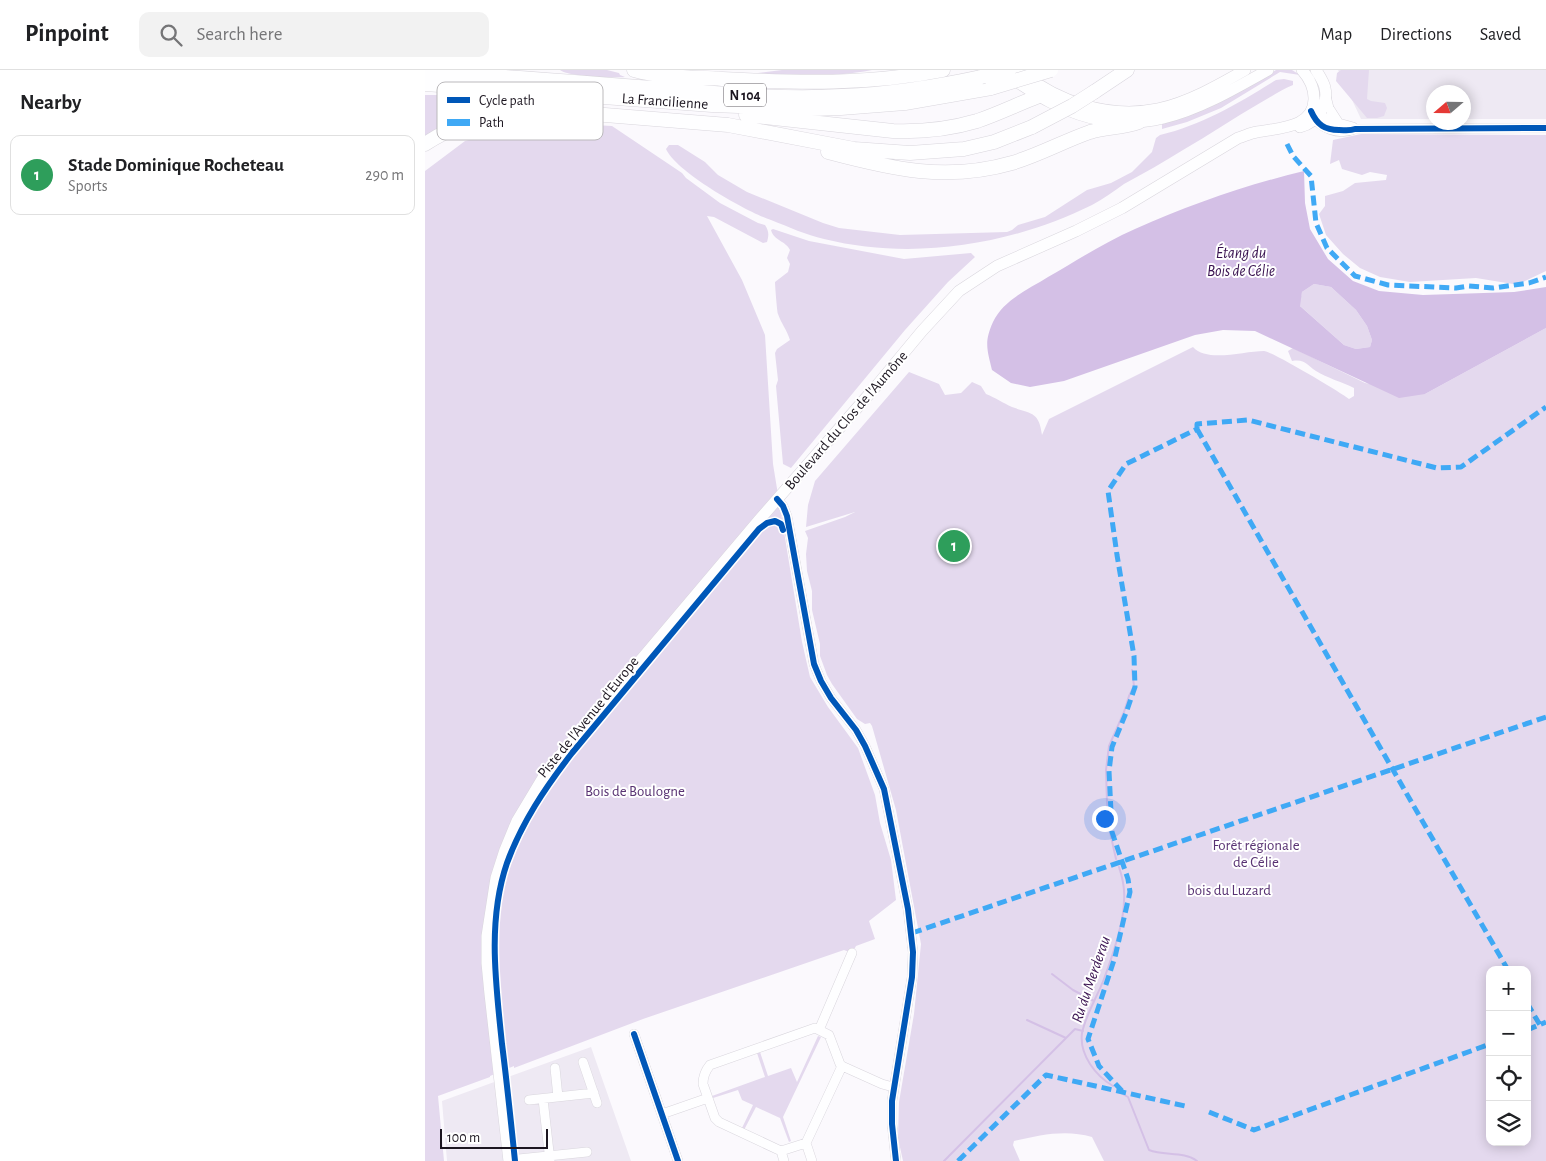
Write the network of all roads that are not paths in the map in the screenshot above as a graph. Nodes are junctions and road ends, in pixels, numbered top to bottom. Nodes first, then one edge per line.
1 (487, 70) edge
2 (634, 70) edge
3 (943, 70) edge
4 (1003, 70) edge
5 (1009, 70) edge
6 (1019, 70) edge
7 (1051, 70) edge
8 (1127, 70) edge
9 (1245, 70) edge
10 (1268, 70) edge
11 (1301, 70) edge
12 (1316, 70) edge
13 (425, 72) edge
14 (508, 76) junction
15 (582, 82) edge
16 (603, 84) edge
17 (1325, 95) junction
18 (1039, 96) junction
19 (603, 97) edge
20 (685, 103) junction
21 (603, 115) edge
22 (1315, 115) junction
23 (1139, 122) junction
24 (1338, 122) junction
25 (1355, 128) junction
26 (1546, 128) edge
27 (769, 132) junction
28 (437, 137) edge
29 (425, 144) edge
30 (777, 499) junction
31 (852, 953) dead end
32 (819, 1030) junction
33 (634, 1034) dead end
34 (583, 1062) dead end
35 (842, 1066) junction
36 (555, 1068) dead end
37 (893, 1087) junction
38 (594, 1093) junction
39 (558, 1097) junction
40 (707, 1098) junction
41 (543, 1099) junction
42 (529, 1100) dead end
43 (597, 1103) dead end
44 (662, 1114) junction
45 (805, 1142) junction
46 (781, 1151) junction
47 (587, 1152) dead end
48 (550, 1158) edge
49 (509, 1161) edge
50 (679, 1161) edge
51 (785, 1161) edge
52 (812, 1161) edge
53 (896, 1161) edge

1 - 14 highway
2 - 3 highway
4 - 18 main road
5 - 16 highway, La Francilienne / N 104, bridge
6 - 9 main road
7 - 20 highway, La Francilienne / N 104, bridge
8 - 27 highway, bridge
10 - 23 main road
11 - 22 main road
12 - 17 main road
13 - 14 highway
14 - 15 highway, La Francilienne / N 104, bridge
17 - 22 main road
17 - 24 street
18 - 20 highway
18 - 23 main road
19 - 20 highway, La Francilienne / N 104
21 - 27 highway
22 - 24 street
22 - 25 street
22 - 30 main road, Boulevard du Clos de l'Aumône
23 - 27 highway
24 - 25 street
25 - 26 street
28 - 29 highway
30 - 37 street, Boulevard du Clos de l'Aumône
30 - 49 main road
31 - 32 street
32 - 35 street
32 - 40 street
33 - 44 street
34 - 38 street
35 - 37 street
35 - 45 street
36 - 39 street
37 - 53 street, Boulevard du Clos de l'Aumône
38 - 39 street
38 - 43 street
39 - 41 street
40 - 44 street
40 - 46 street
41 - 42 street
41 - 48 street
44 - 50 street
45 - 46 street
45 - 52 street
46 - 51 street
47 - 48 street
48 - 49 street

